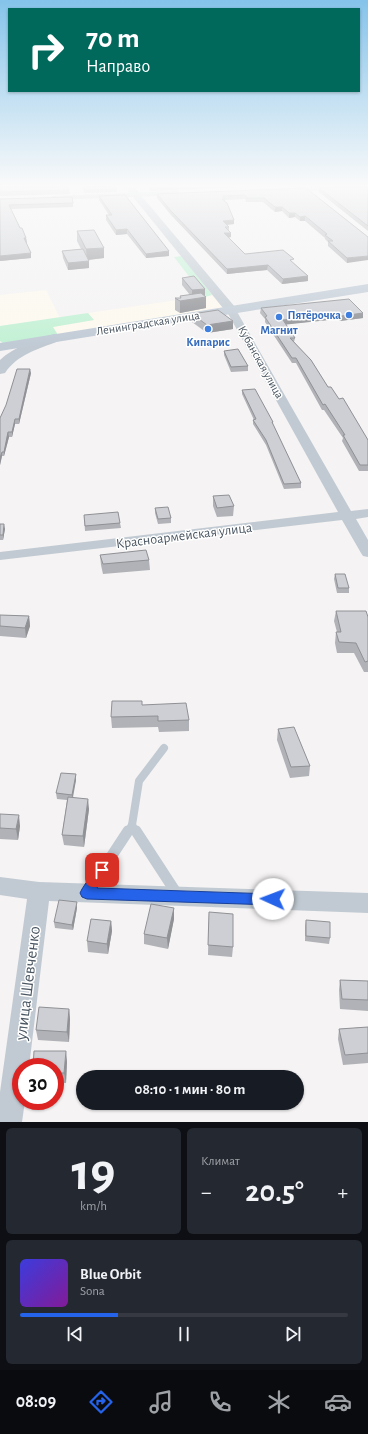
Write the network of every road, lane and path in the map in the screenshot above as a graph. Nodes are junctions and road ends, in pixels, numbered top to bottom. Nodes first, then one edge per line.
1 (172, 239) edge
2 (368, 288) edge
3 (231, 310) junction
4 (54, 338) junction
5 (0, 348) edge
6 (2, 361) edge
7 (368, 513) edge
8 (347, 516) junction
9 (368, 553) edge
10 (0, 556) edge
11 (164, 748) dead end
12 (132, 825) junction
13 (0, 886) edge
14 (39, 891) junction
15 (87, 893) junction
16 (178, 896) junction
17 (368, 903) edge
18 (9, 1122) edge

1 - 3 street, Кубанская улица
2 - 3 main road, Ленинградская улица
3 - 4 main road, Ленинградская улица
3 - 8 street, Кубанская улица
4 - 5 main road, Ленинградская улица
4 - 6 street
7 - 8 street, Красноармейская улица
8 - 9 street, Кубанская улица
8 - 10 street, Красноармейская улица
11 - 12 lane
12 - 15 lane
12 - 16 lane
13 - 14 street
14 - 15 street
14 - 18 street, улица Шевченко
15 - 16 street
16 - 17 street

